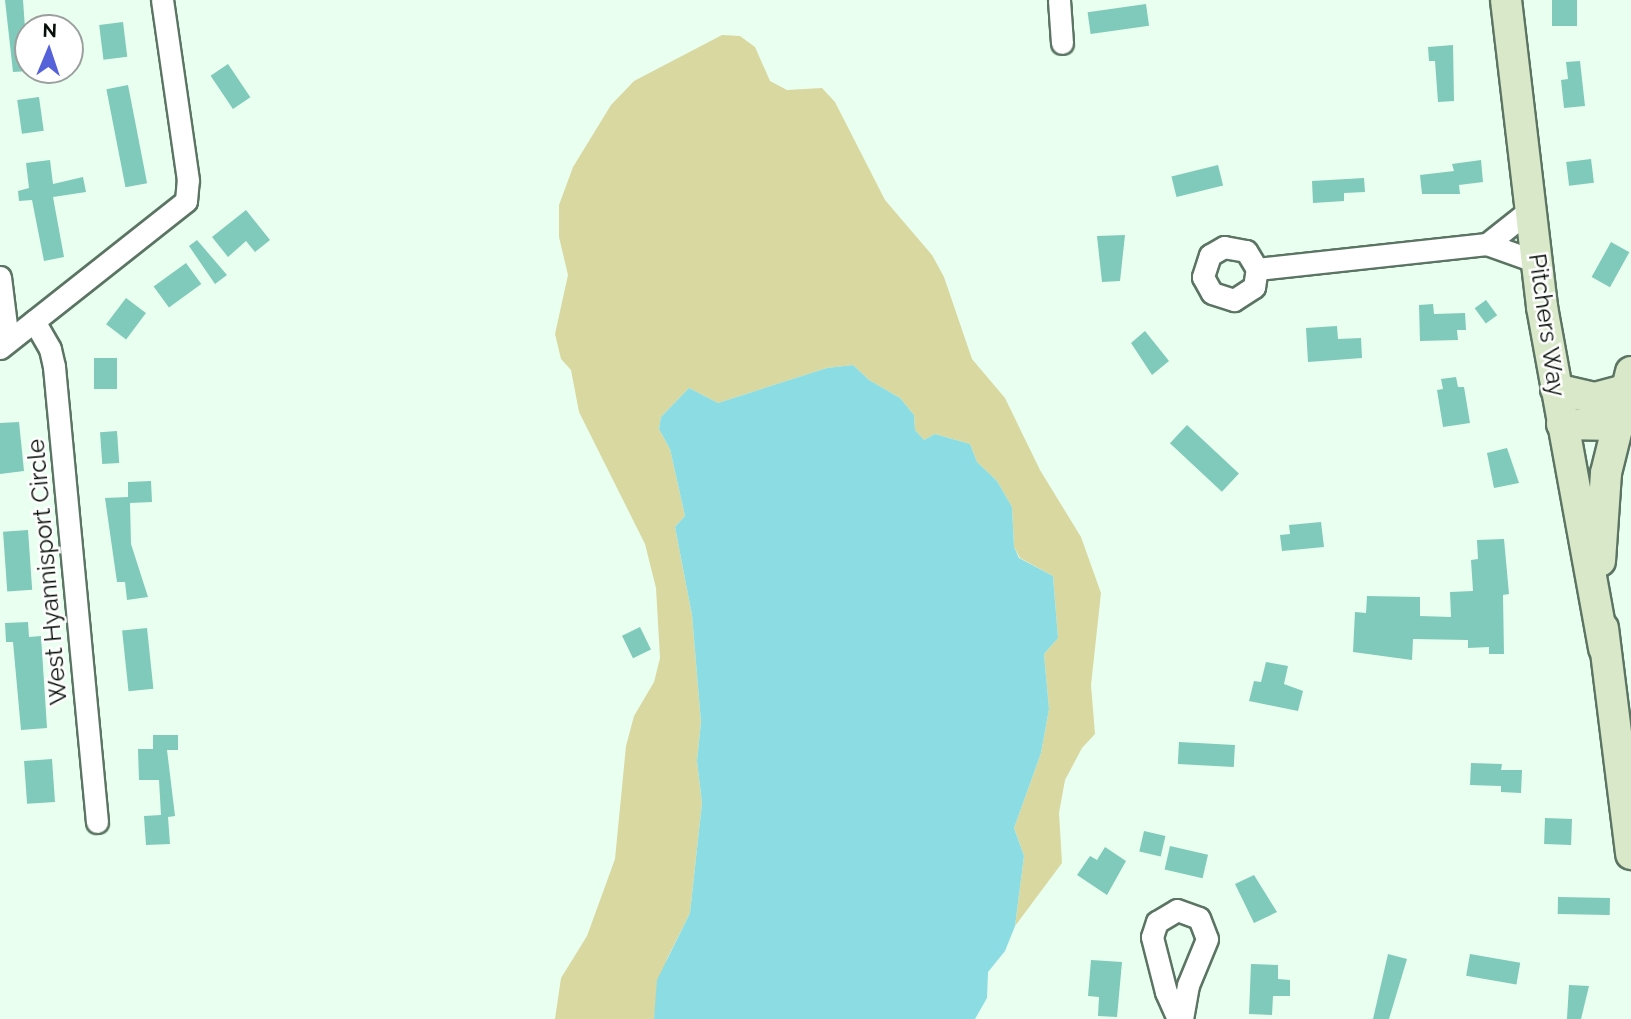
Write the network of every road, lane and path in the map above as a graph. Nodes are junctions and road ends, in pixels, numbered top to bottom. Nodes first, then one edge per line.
1 (162, 0) edge
2 (1059, 0) edge
3 (1506, 0) edge
4 (1062, 43) dead end
5 (1531, 208) junction
6 (1487, 244) junction
7 (1537, 262) junction
8 (1258, 269) dead end
9 (0, 277) edge
10 (34, 321) junction
11 (4, 345) edge
12 (1628, 381) edge
13 (1556, 389) junction
14 (1562, 424) junction
15 (1616, 425) junction
16 (1604, 648) junction
17 (97, 822) dead end
18 (1630, 841) edge

1 - 10 street
2 - 4 street
3 - 5 main road, Pitchers Way
5 - 6 street
5 - 7 main road, Pitchers Way
6 - 7 street
6 - 8 street
7 - 13 main road, Pitchers Way
9 - 11 street
10 - 11 street
10 - 17 street, West Hyannisport Circle
12 - 13 main road
12 - 15 main road
13 - 14 main road, Pitchers Way
14 - 15 main road
14 - 16 main road, Pitchers Way
15 - 16 main road
16 - 18 main road

